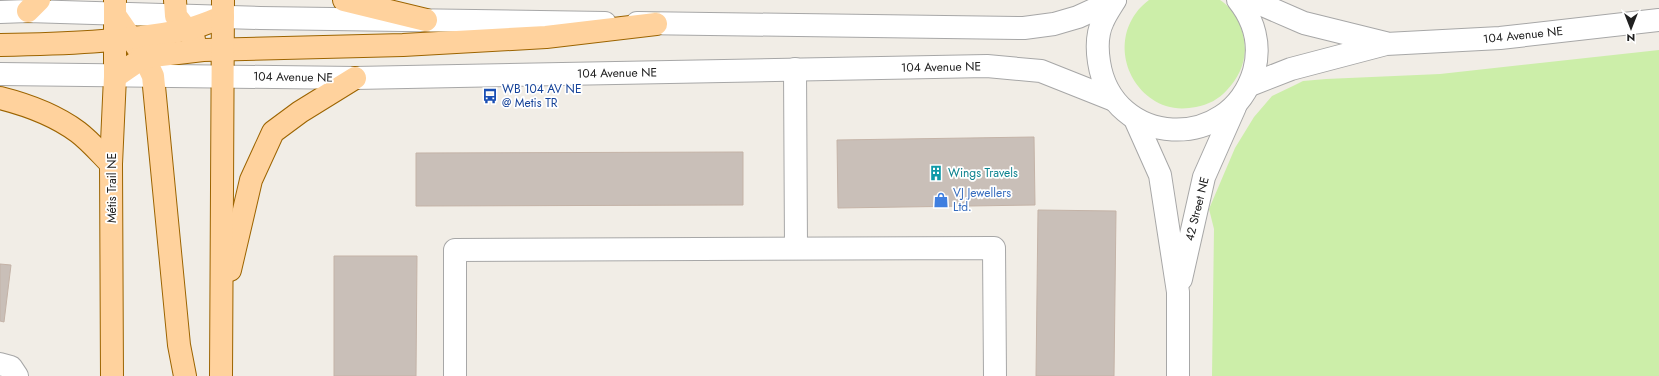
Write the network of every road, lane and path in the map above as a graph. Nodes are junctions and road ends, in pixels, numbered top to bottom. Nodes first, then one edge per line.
1 (344, 0) edge
2 (1115, 0) edge
3 (1238, 0) edge
4 (1251, 0) edge
5 (34, 6) edge
6 (115, 7) edge
7 (223, 8) edge
8 (0, 12) edge
9 (179, 15) edge
10 (426, 20) junction
11 (1659, 20) edge
12 (656, 24) junction
13 (123, 39) junction
14 (1386, 44) junction
15 (0, 45) edge
16 (213, 50) junction
17 (148, 67) junction
18 (795, 70) junction
19 (0, 74) edge
20 (223, 76) junction
21 (115, 77) junction
22 (355, 78) junction
23 (1250, 85) junction
24 (0, 98) edge
25 (1114, 100) junction
26 (1235, 106) junction
27 (1135, 119) junction
28 (112, 164) junction
29 (796, 248) junction
30 (1178, 292) junction
31 (222, 298) junction
32 (0, 364) edge
33 (17, 376) edge
34 (112, 376) edge
35 (185, 376) edge
36 (221, 376) edge
37 (455, 376) edge
38 (995, 376) edge
39 (1178, 376) edge

1 - 10 main road
2 - 12 street
2 - 25 street
3 - 23 street
4 - 14 street, 104 Avenue NE
5 - 6 street
5 - 8 street
6 - 9 street
6 - 13 main road, Métis Trail NE
7 - 9 main road
7 - 10 street
7 - 16 main road
9 - 13 main road
9 - 16 main road
10 - 12 street
11 - 14 street, 104 Avenue NE
12 - 16 main road
13 - 15 main road
13 - 17 main road
13 - 21 main road, Métis Trail NE
14 - 23 street, 104 Avenue NE
16 - 17 main road
16 - 20 main road
17 - 20 street, 104 Avenue NE
17 - 21 main road
17 - 35 main road
18 - 22 street, 104 Avenue NE
18 - 25 street, 104 Avenue NE
18 - 29 street
19 - 21 street
20 - 22 street, 104 Avenue NE
20 - 31 main road
21 - 28 main road, Métis Trail NE
22 - 31 main road
23 - 26 street
24 - 28 main road
25 - 27 street
26 - 27 street
26 - 30 street, 42 Street NE
27 - 30 street, 42 Street NE
28 - 34 main road, Métis Trail NE
29 - 37 street
29 - 38 street
30 - 39 street, 42 Street NE
31 - 36 main road
32 - 33 street

